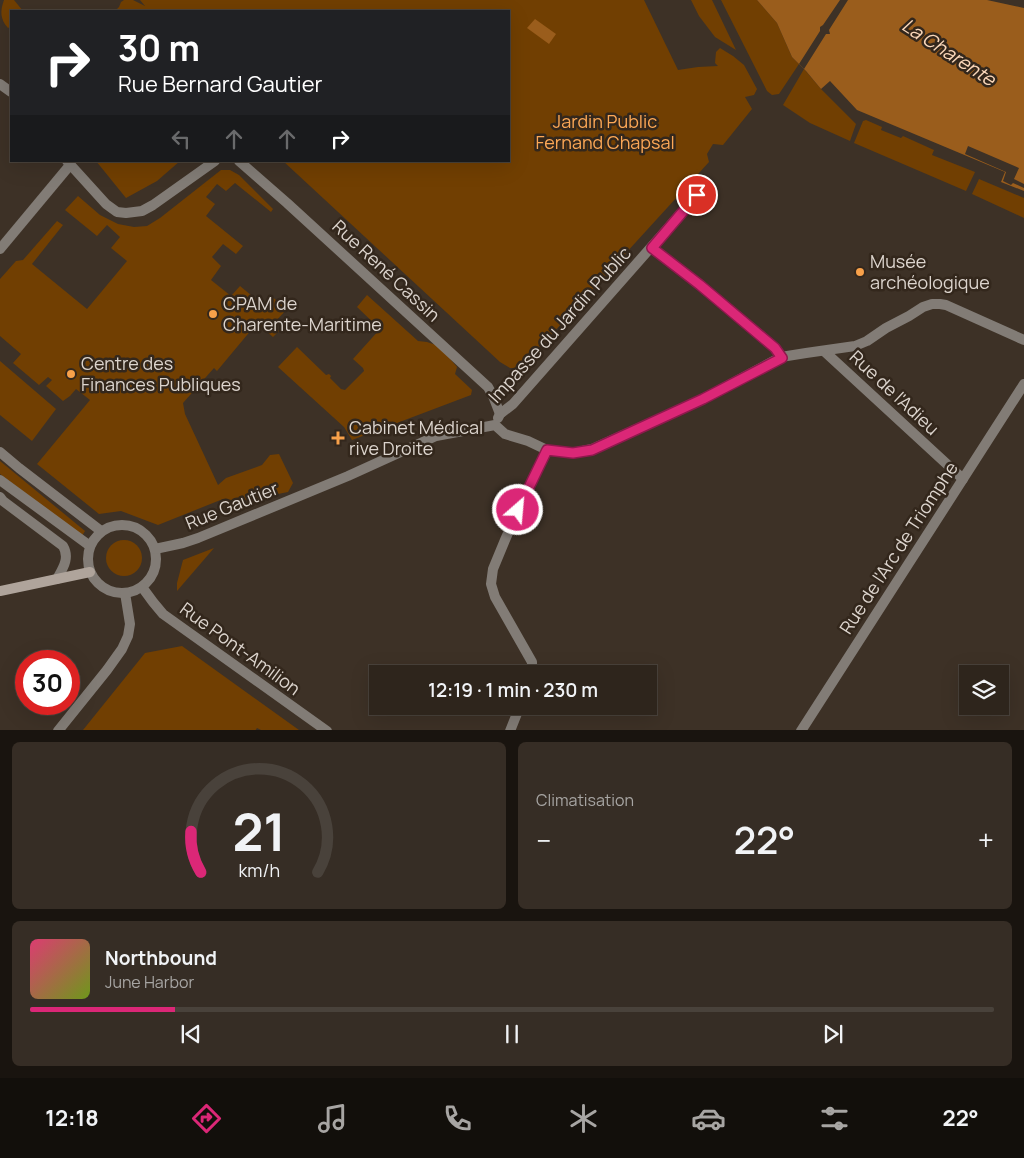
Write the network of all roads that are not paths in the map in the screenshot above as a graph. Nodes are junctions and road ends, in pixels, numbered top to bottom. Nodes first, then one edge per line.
1 (214, 162) edge
2 (240, 162) edge
3 (68, 163) edge
4 (697, 195) dead end
5 (652, 248) junction
6 (0, 249) edge
7 (1024, 340) edge
8 (824, 351) junction
9 (782, 358) junction
10 (1024, 384) edge
11 (500, 414) junction
12 (495, 426) junction
13 (547, 450) junction
14 (0, 452) edge
15 (963, 479) junction
16 (0, 480) edge
17 (0, 497) edge
18 (101, 531) junction
19 (90, 546) junction
20 (155, 549) junction
21 (90, 572) junction
22 (58, 579) junction
23 (142, 587) junction
24 (0, 592) edge
25 (125, 593) junction
26 (532, 665) edge
27 (516, 715) edge
28 (58, 730) edge
29 (327, 730) edge
30 (510, 730) edge
31 (801, 730) edge

1 - 3 street
2 - 11 street, Rue René Cassin
3 - 6 street
4 - 5 street, Impasse du Jardin Public
5 - 9 street
5 - 11 street, Impasse du Jardin Public
7 - 8 street
8 - 9 street
8 - 15 street, Rue de l'Adieu
9 - 13 street
10 - 15 street, Rue de l'Arc de Triomphe
11 - 12 street, Impasse du Jardin Public
12 - 13 street
12 - 20 street, Rue Gautier
13 - 26 street
14 - 18 street
15 - 31 street, Rue de l'Arc de Triomphe
16 - 19 street
17 - 22 street
18 - 19 street
18 - 20 street
19 - 21 street
20 - 23 street
21 - 22 street
21 - 25 street
22 - 24 street
23 - 25 street
23 - 29 street, Rue Pont-Amilion
25 - 28 street
27 - 30 street

